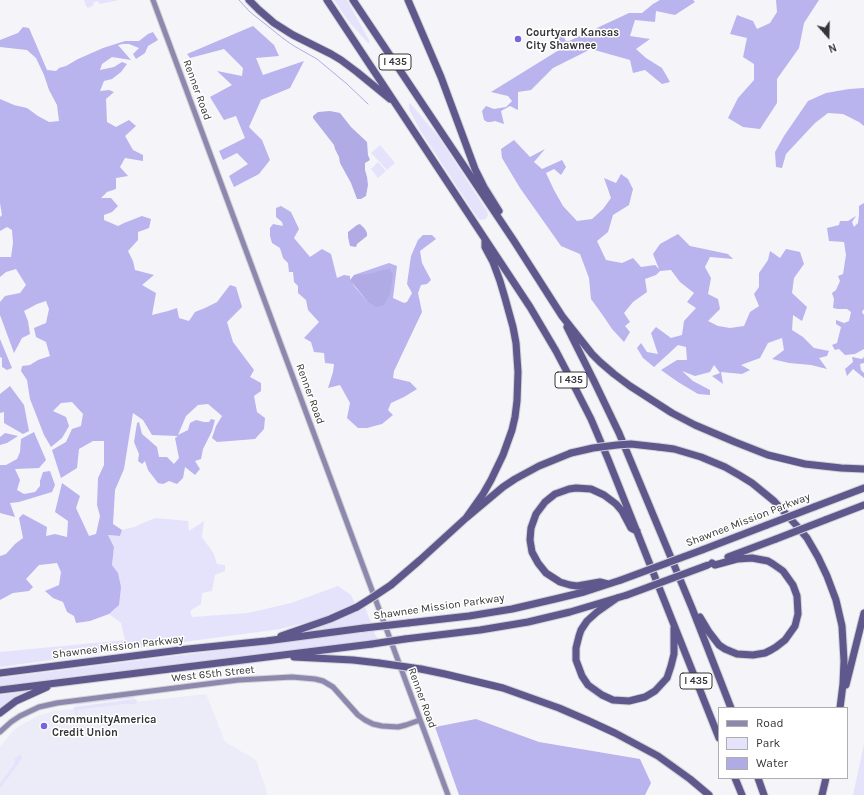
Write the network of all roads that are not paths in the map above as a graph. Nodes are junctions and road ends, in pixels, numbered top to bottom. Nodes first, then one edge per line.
1 (153, 0) edge
2 (249, 0) edge
3 (327, 0) edge
4 (353, 0) edge
5 (408, 0) edge
6 (396, 104) junction
7 (485, 239) junction
8 (514, 241) junction
9 (562, 316) junction
10 (864, 469) edge
11 (864, 488) edge
12 (864, 505) edge
13 (466, 518) junction
14 (638, 532) junction
15 (710, 564) junction
16 (608, 584) junction
17 (617, 598) junction
18 (692, 608) junction
19 (864, 613) edge
20 (674, 624) junction
21 (266, 641) junction
22 (276, 656) junction
23 (0, 673) edge
24 (54, 683) junction
25 (0, 690) edge
26 (731, 707) edge
27 (840, 707) edge
28 (840, 707) edge
29 (0, 713) edge
30 (420, 720) junction
31 (0, 732) edge
32 (718, 735) edge
33 (735, 779) edge
34 (758, 779) edge
35 (826, 779) edge
36 (448, 795) edge
37 (709, 795) edge
38 (742, 795) edge
39 (764, 795) edge
40 (822, 795) edge

1 - 30 main road, Renner Road
2 - 6 highway
3 - 6 highway, I 435
4 - 8 highway, I 435
5 - 8 highway
6 - 7 highway, I 435
7 - 13 highway
7 - 14 highway, I 435
8 - 9 highway, I 435
9 - 10 highway
9 - 18 highway, I 435
11 - 16 highway, Shawnee Mission Parkway, bridge
12 - 15 highway, bridge
13 - 21 highway, bridge
13 - 27 highway, bridge
14 - 16 highway
14 - 20 highway, I 435
15 - 17 highway, bridge
15 - 18 highway
16 - 21 highway, Shawnee Mission Parkway, bridge
17 - 20 highway
17 - 22 highway, bridge
18 - 26 highway, I 435
19 - 28 highway
20 - 32 highway, I 435
21 - 23 highway, Shawnee Mission Parkway
22 - 24 highway
22 - 37 highway, bridge
24 - 25 highway
24 - 29 highway
30 - 31 main road, West 65th Street
30 - 36 main road, Renner Road
33 - 38 highway
34 - 39 highway
35 - 40 highway

